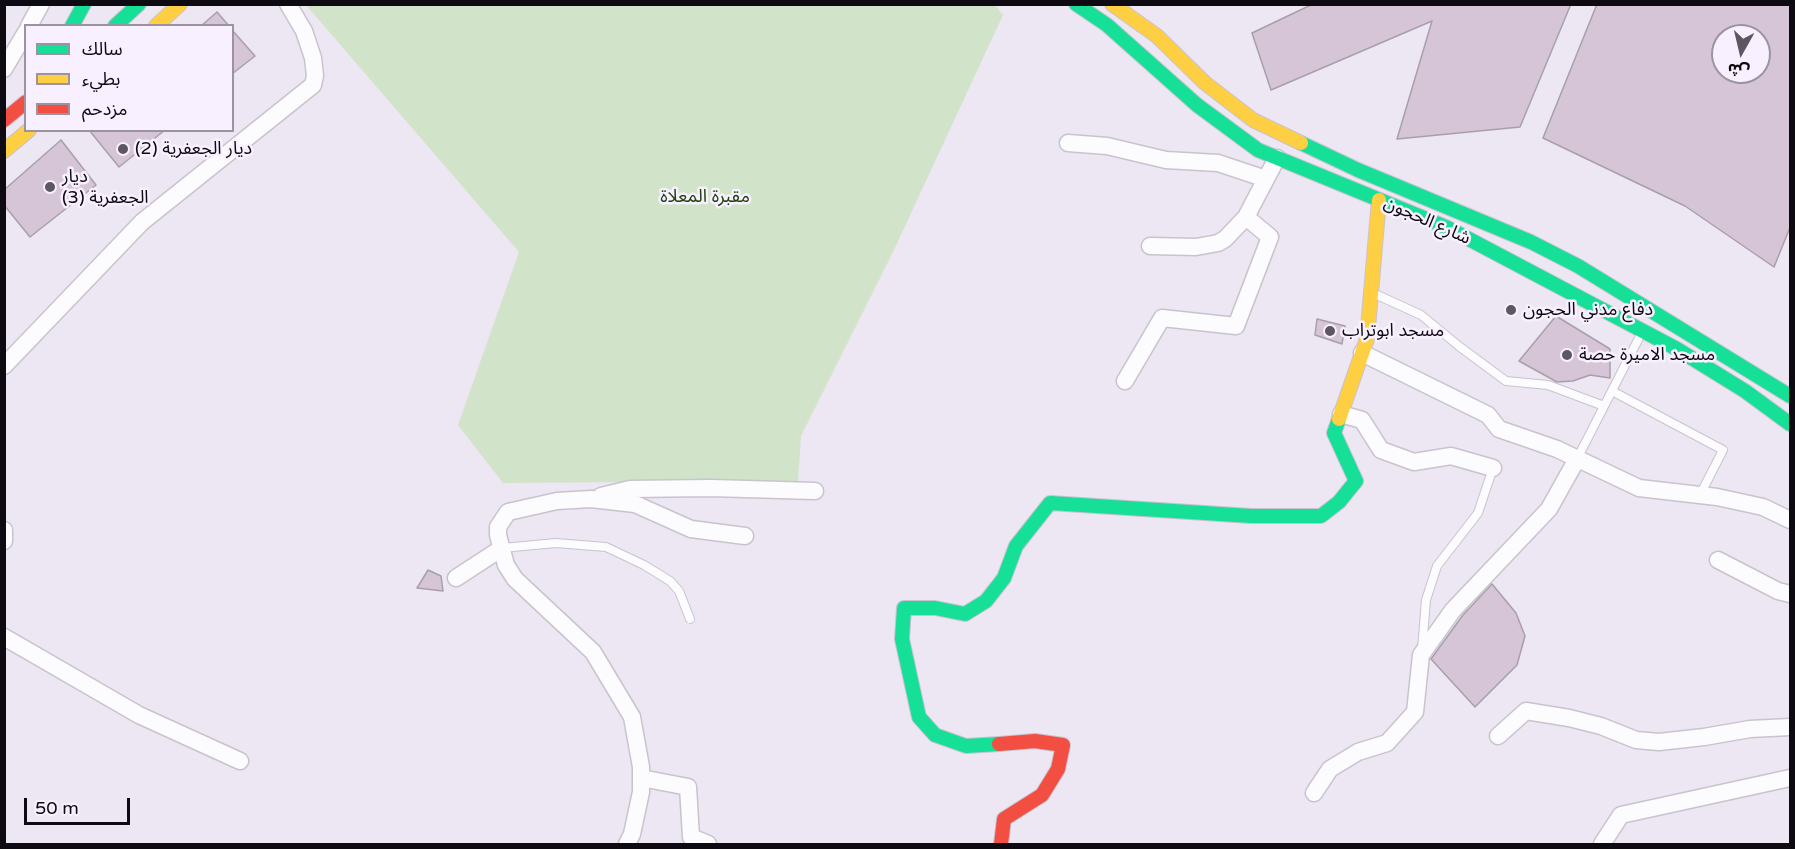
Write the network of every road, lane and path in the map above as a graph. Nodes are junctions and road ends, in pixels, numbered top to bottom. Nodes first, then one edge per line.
1 (41, 4) edge
2 (84, 4) edge
3 (139, 4) edge
4 (180, 4) edge
5 (288, 4) edge
6 (1076, 4) edge
7 (1112, 4) edge
8 (30, 24) edge
9 (73, 24) edge
10 (117, 24) edge
11 (158, 24) edge
12 (24, 35) edge
13 (4, 69) edge
14 (24, 102) edge
15 (4, 120) edge
16 (27, 132) edge
17 (1068, 143) dead end
18 (4, 151) edge
19 (1277, 158) junction
20 (1266, 179) junction
21 (1379, 200) junction
22 (1246, 217) junction
23 (1150, 246) dead end
24 (1371, 292) junction
25 (1643, 330) junction
26 (1362, 353) junction
27 (4, 366) edge
28 (1125, 381) dead end
29 (1612, 391) junction
30 (1791, 396) edge
31 (1604, 406) junction
32 (1341, 414) junction
33 (1791, 424) edge
34 (1577, 459) junction
35 (1493, 468) joint
36 (815, 491) dead end
37 (1700, 496) junction
38 (591, 499) junction
39 (1791, 519) edge
40 (4, 530) edge
41 (745, 536) dead end
42 (4, 541) edge
43 (502, 548) junction
44 (1718, 560) dead end
45 (456, 578) dead end
46 (1791, 594) edge
47 (690, 620) dead end
48 (4, 637) edge
49 (1421, 656) junction
50 (1791, 726) edge
51 (1498, 736) dead end
52 (240, 761) dead end
53 (641, 778) junction
54 (1791, 778) edge
55 (1314, 793) dead end
56 (627, 844) edge
57 (708, 844) edge
58 (1001, 844) edge
59 (1602, 844) edge

1 - 8 street
2 - 9 main road
3 - 10 main road
4 - 11 main road
5 - 27 street
6 - 19 main road, شارع الحجون
7 - 30 main road, شارع الحجون
12 - 13 street
14 - 15 main road
16 - 18 main road
17 - 20 street
19 - 20 street
19 - 21 main road, شارع الحجون
20 - 22 street
21 - 24 main road
21 - 25 main road, شارع الحجون
22 - 23 street
22 - 28 street
24 - 26 main road
24 - 31 lane
25 - 29 lane
25 - 33 main road, شارع الحجون
26 - 32 main road
26 - 34 street
29 - 31 lane
29 - 37 lane
31 - 34 lane
32 - 35 street
32 - 58 main road
34 - 37 street
34 - 49 street
35 - 49 lane
36 - 38 street
37 - 39 street
38 - 41 street
38 - 43 street
40 - 42 street
43 - 45 street
43 - 47 lane
43 - 53 street
44 - 46 street
48 - 52 street
49 - 55 street
50 - 51 street
53 - 56 street
53 - 57 street
54 - 59 street

